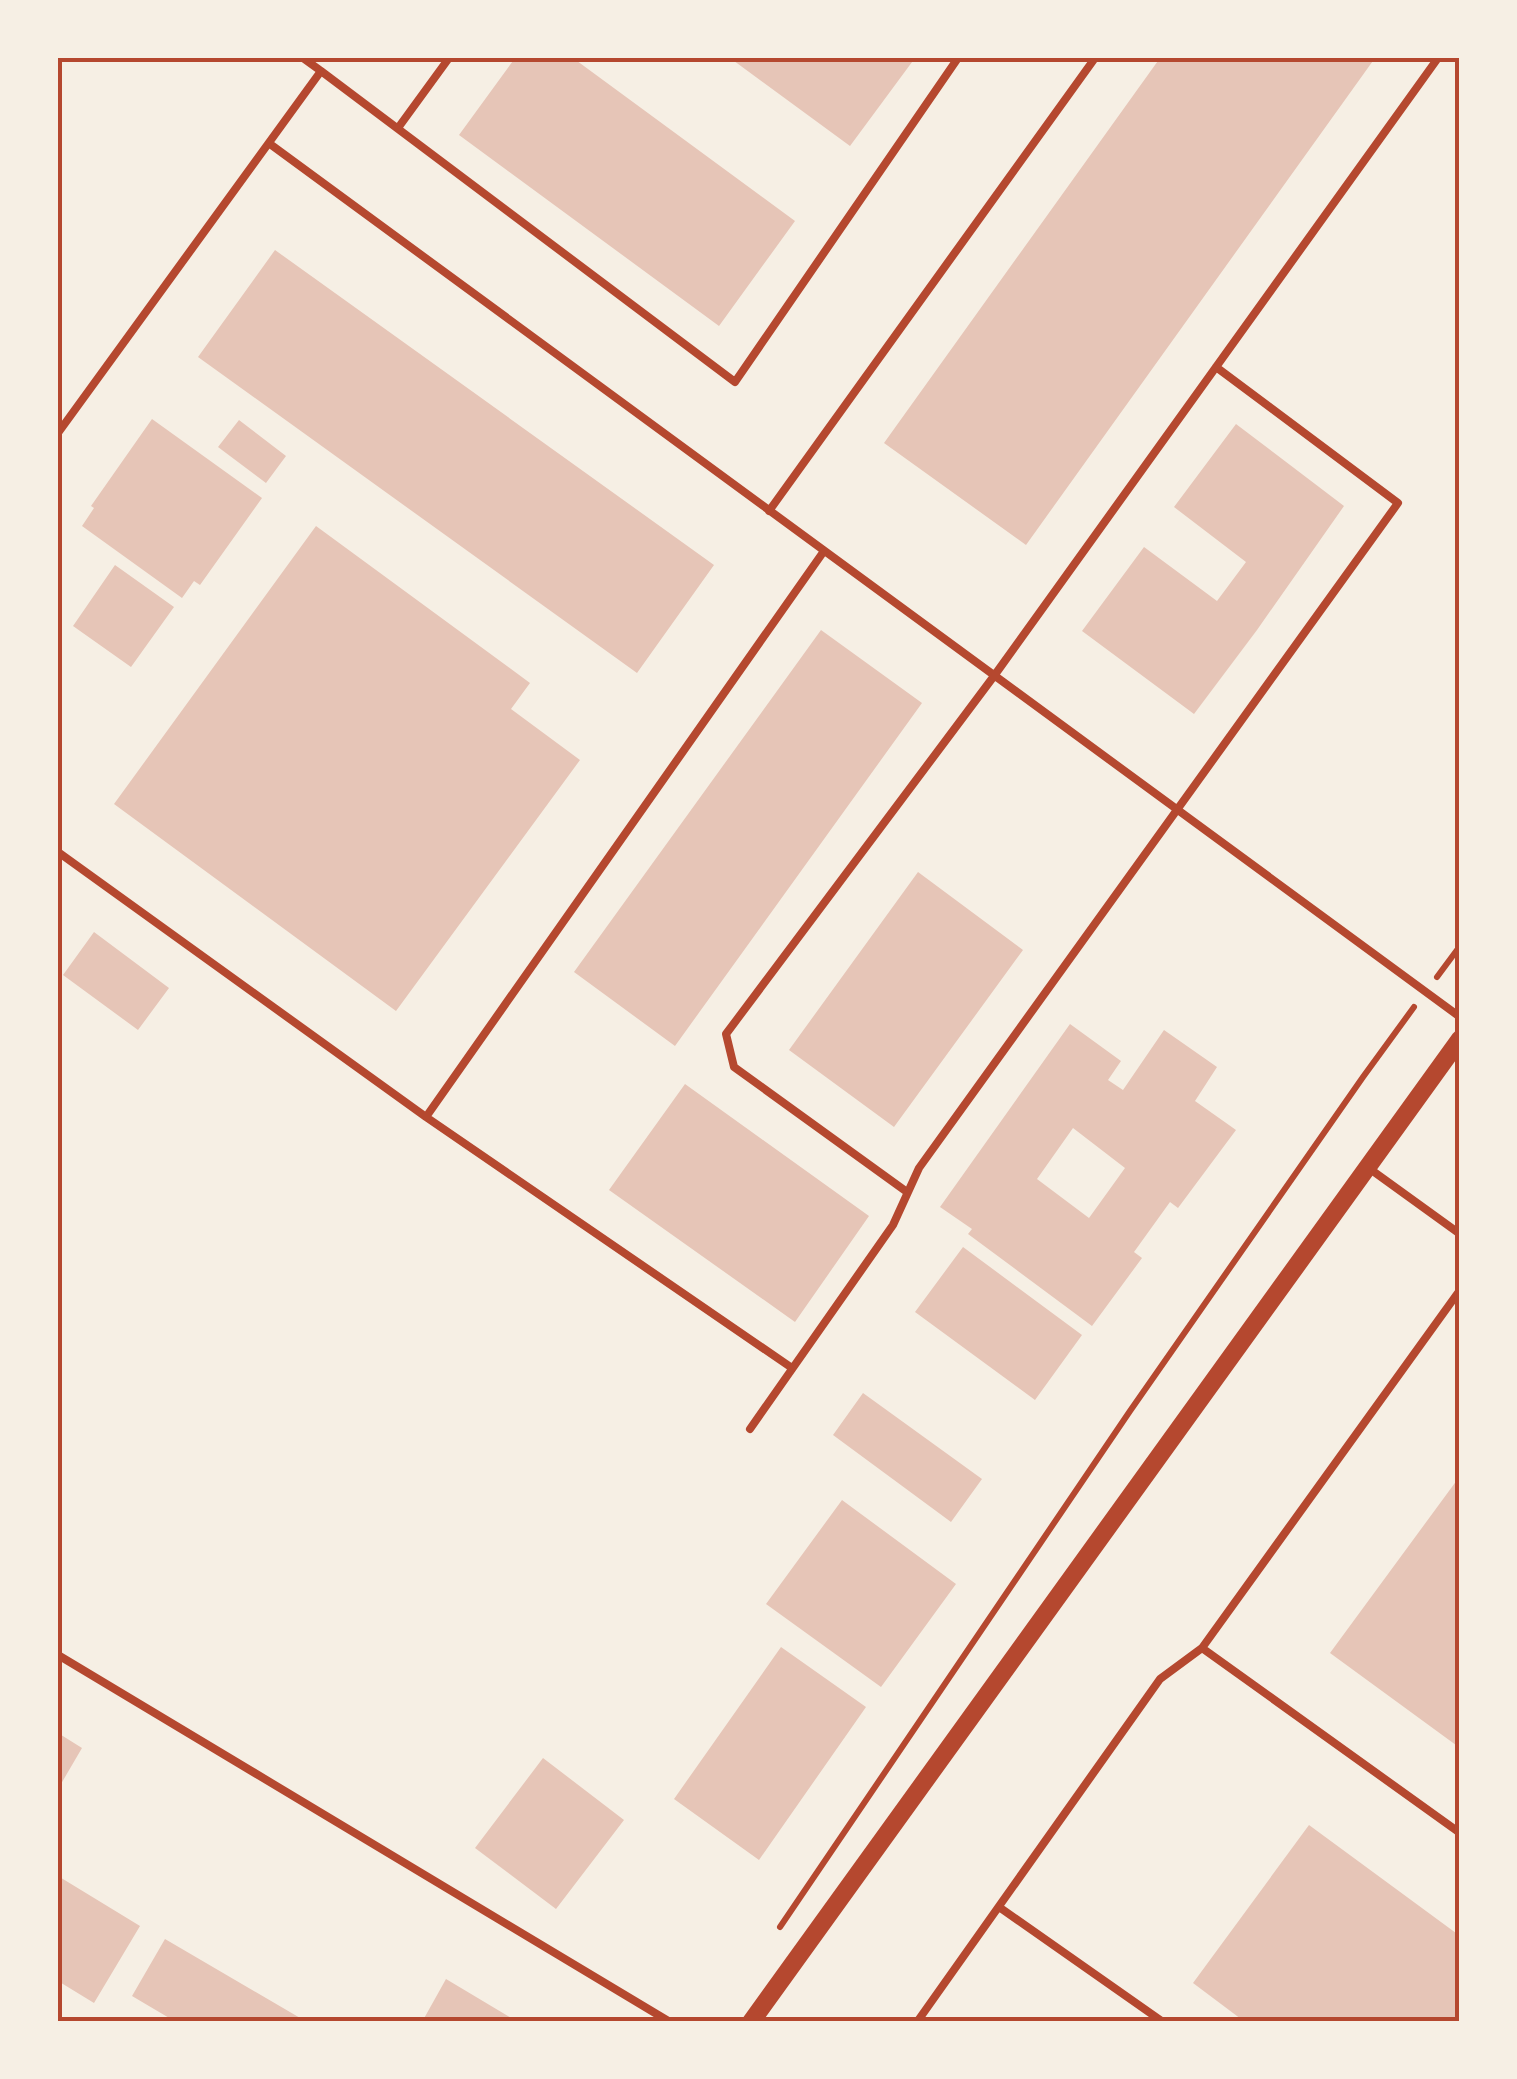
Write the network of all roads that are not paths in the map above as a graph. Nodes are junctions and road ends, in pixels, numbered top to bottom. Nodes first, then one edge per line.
1 (303, 58) edge
2 (449, 58) edge
3 (958, 58) edge
4 (1095, 58) edge
5 (1438, 58) edge
6 (322, 71) junction
7 (398, 128) junction
8 (270, 144) junction
9 (1216, 367) junction
10 (58, 433) edge
11 (769, 511) junction
12 (824, 552) junction
13 (994, 676) junction
14 (1176, 810) junction
15 (58, 852) edge
16 (1460, 1017) edge
17 (1460, 1039) edge
18 (426, 1117) junction
19 (1367, 1167) junction
20 (907, 1192) junction
21 (1460, 1234) edge
22 (1460, 1290) edge
23 (792, 1368) junction
24 (750, 1429) dead end
25 (1202, 1648) junction
26 (58, 1655) edge
27 (1460, 1833) edge
28 (999, 1907) junction
29 (670, 2022) edge
30 (751, 2022) edge
31 (917, 2022) edge
32 (1163, 2022) edge

1 - 6 lane
2 - 7 lane
3 - 7 lane
4 - 11 lane
5 - 9 lane
6 - 7 lane
6 - 8 lane
8 - 10 lane
8 - 11 lane
9 - 13 lane
9 - 14 lane
11 - 12 lane
12 - 13 lane
12 - 18 lane
13 - 14 lane
13 - 20 lane
14 - 16 lane
14 - 20 lane
15 - 18 lane
17 - 19 street
18 - 23 lane
19 - 21 lane
19 - 30 street
20 - 23 lane
22 - 25 lane
23 - 24 lane
25 - 27 lane
25 - 28 lane
26 - 29 lane
28 - 31 lane
28 - 32 lane

